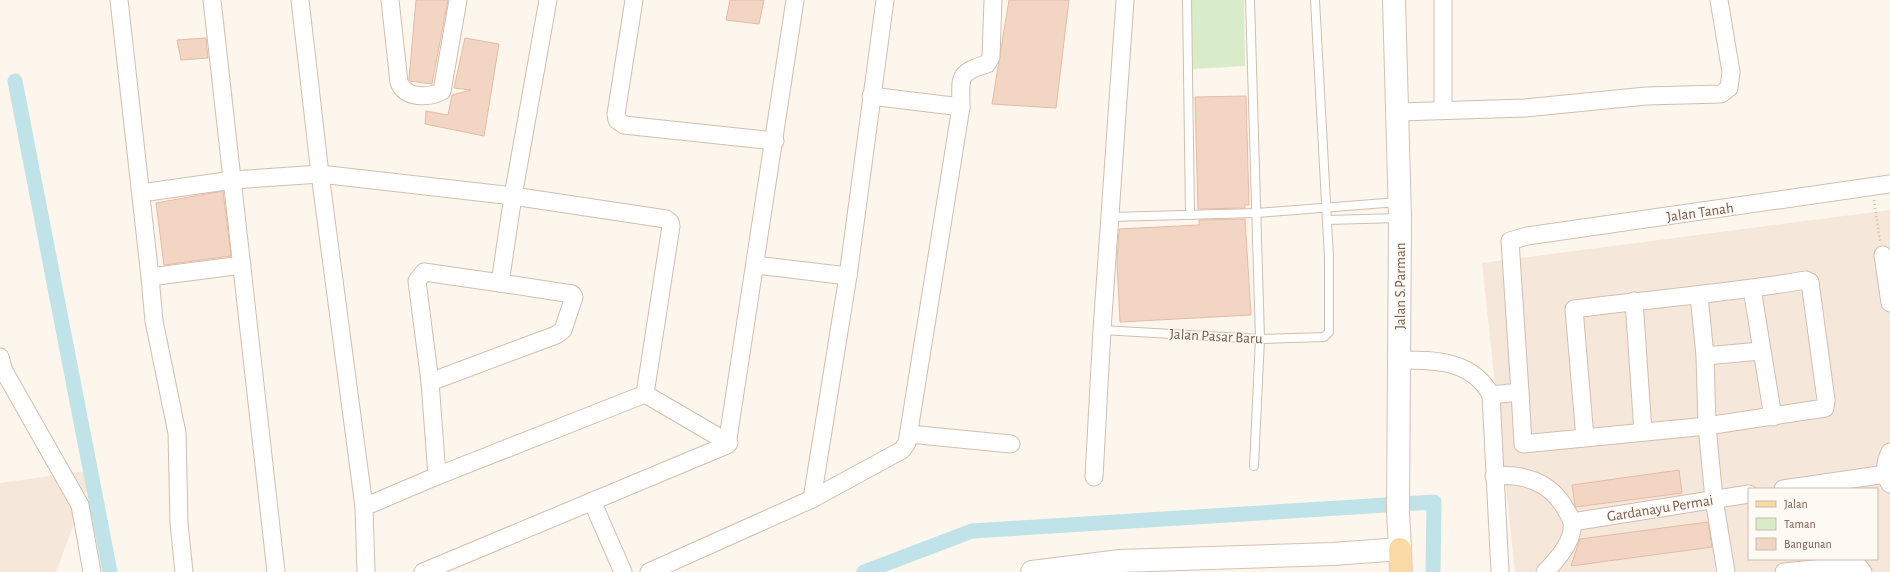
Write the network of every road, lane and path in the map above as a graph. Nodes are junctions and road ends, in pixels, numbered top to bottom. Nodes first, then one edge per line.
1 (119, 0) edge
2 (212, 0) edge
3 (300, 0) edge
4 (390, 0) edge
5 (458, 0) edge
6 (548, 0) edge
7 (634, 0) edge
8 (795, 0) edge
9 (885, 0) edge
10 (992, 0) edge
11 (1125, 0) edge
12 (1187, 0) edge
13 (1250, 0) edge
14 (1315, 0) edge
15 (1394, 0) edge
16 (1443, 0) edge
17 (1719, 0) edge
18 (871, 96) junction
19 (961, 107) junction
20 (1443, 110) junction
21 (1399, 112) junction
22 (775, 141) junction
23 (320, 174) junction
24 (233, 180) junction
25 (1890, 184) edge
26 (1872, 188) junction
27 (141, 193) junction
28 (513, 196) junction
29 (1326, 207) junction
30 (1400, 210) junction
31 (1256, 213) junction
32 (1190, 215) junction
33 (1110, 217) junction
34 (1327, 220) junction
35 (1882, 255) joint
36 (242, 265) junction
37 (756, 265) junction
38 (848, 276) junction
39 (150, 277) junction
40 (500, 283) junction
41 (1752, 289) junction
42 (1699, 295) junction
43 (1634, 301) junction
44 (1890, 303) edge
45 (1102, 330) junction
46 (1260, 339) junction
47 (1761, 351) junction
48 (1705, 356) junction
49 (0, 357) edge
50 (1400, 360) junction
51 (430, 382) junction
52 (1520, 392) junction
53 (645, 394) junction
54 (1491, 395) junction
55 (1773, 417) junction
56 (1707, 426) junction
57 (1643, 432) junction
58 (909, 434) junction
59 (1585, 438) junction
60 (728, 443) junction
61 (1012, 444) dead end
62 (1890, 452) edge
63 (1254, 466) dead end
64 (437, 476) junction
65 (1494, 476) junction
66 (1094, 477) dead end
67 (1888, 480) edge
68 (1795, 488) edge
69 (1748, 494) edge
70 (812, 499) junction
71 (1714, 499) junction
72 (592, 501) junction
73 (364, 507) junction
74 (1572, 522) junction
75 (1400, 549) junction
76 (1805, 571) edge
77 (92, 572) edge
78 (184, 572) edge
79 (276, 572) edge
80 (366, 572) edge
81 (423, 572) edge
82 (623, 572) edge
83 (649, 572) edge
84 (1032, 572) edge
85 (1401, 572) edge
86 (1500, 572) edge
87 (1545, 572) edge
88 (1726, 572) edge
89 (1784, 572) edge
90 (1863, 572) edge

1 - 27 street
2 - 24 street
3 - 23 street
4 - 5 street
6 - 28 street
7 - 22 street
8 - 22 street
9 - 18 street
10 - 19 street
11 - 33 street
12 - 32 lane
13 - 31 lane
14 - 29 lane, Jalan Pasar Baru
15 - 21 main road, Jalan S.Parman
16 - 20 street
17 - 20 street
18 - 19 street
18 - 38 street
19 - 58 street
20 - 21 street
21 - 30 main road, Jalan S.Parman
22 - 37 street
23 - 24 street
23 - 28 street
23 - 73 street
24 - 27 street
24 - 36 street
25 - 26 street, Jalan Tanah
26 - 35 path
26 - 52 street, Jalan Tanah
27 - 39 street
28 - 40 street
28 - 53 street
29 - 30 lane
29 - 31 lane
29 - 34 lane, Jalan Pasar Baru
30 - 34 lane
30 - 50 main road, Jalan S.Parman
31 - 32 lane
31 - 46 lane
32 - 33 lane
33 - 45 street
34 - 46 lane, Jalan Pasar Baru
35 - 44 street
36 - 39 street
36 - 79 street
37 - 38 street
37 - 60 street
38 - 70 street
39 - 78 street
40 - 51 street
40 - 51 street
41 - 42 street
41 - 47 street
41 - 55 street
42 - 43 street
42 - 48 street
43 - 57 street
43 - 59 street
45 - 46 lane, Jalan Pasar Baru
45 - 66 street
46 - 63 lane
47 - 48 street
47 - 55 street
48 - 56 street
49 - 77 street
50 - 54 street
50 - 75 main road, Jalan S.Parman
51 - 64 street
52 - 54 street
52 - 59 street
53 - 60 street
53 - 64 street
54 - 65 street
55 - 56 street
56 - 57 street
56 - 71 street
57 - 59 street
58 - 61 street
58 - 70 street
60 - 72 street
62 - 67 street
64 - 73 street
65 - 74 street
65 - 86 street
67 - 68 street
69 - 71 street, Gardanayu Permai
70 - 83 street
71 - 74 street, Gardanayu Permai
71 - 88 street
72 - 81 street
72 - 82 street
73 - 80 street
74 - 87 street
75 - 84 main road
75 - 85 main road, Jalan S.Parman
76 - 89 street
76 - 90 street

